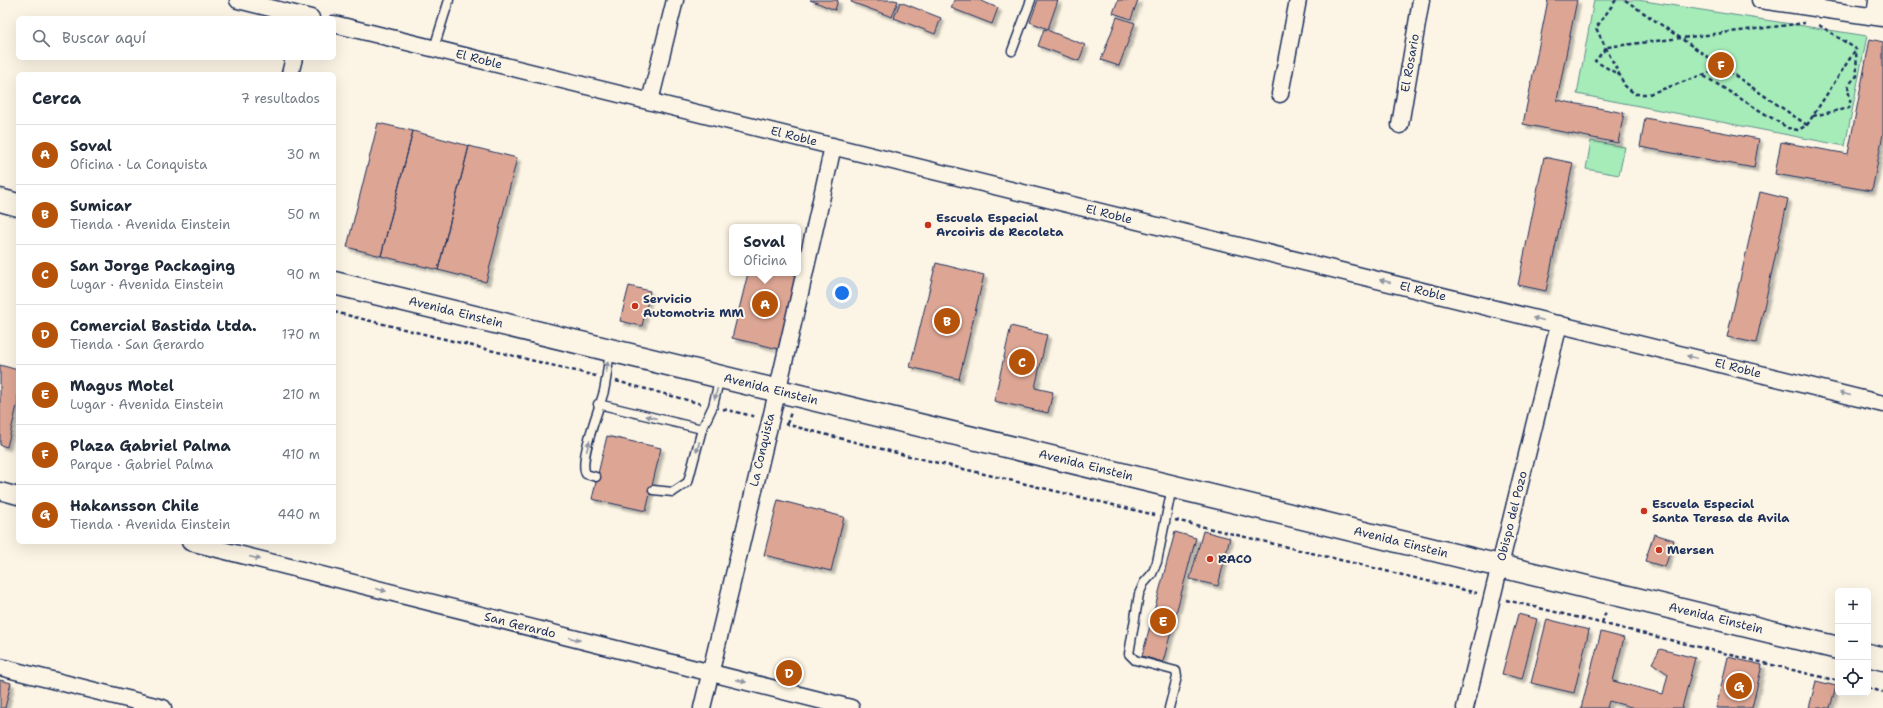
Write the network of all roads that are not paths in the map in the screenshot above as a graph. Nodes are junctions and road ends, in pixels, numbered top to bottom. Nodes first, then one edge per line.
1 (238, 0) edge
2 (449, 0) edge
3 (675, 0) edge
4 (1031, 0) edge
5 (1298, 0) edge
6 (1421, 0) edge
7 (1760, 0) edge
8 (1877, 0) edge
9 (269, 4) edge
10 (303, 16) edge
11 (1879, 17) edge
12 (336, 24) edge
13 (434, 48) junction
14 (1012, 51) dead end
15 (294, 60) edge
16 (290, 72) edge
17 (1280, 94) dead end
18 (650, 101) junction
19 (1400, 125) dead end
20 (833, 146) junction
21 (0, 200) edge
22 (16, 204) edge
23 (336, 283) edge
24 (1559, 324) junction
25 (610, 350) junction
26 (720, 377) junction
27 (777, 390) junction
28 (598, 404) junction
29 (1883, 404) edge
30 (702, 429) junction
31 (596, 477) dead end
32 (1172, 486) junction
33 (653, 490) dead end
34 (0, 491) edge
35 (16, 495) edge
36 (198, 544) edge
37 (1500, 566) junction
38 (1835, 647) edge
39 (1871, 656) edge
40 (1883, 659) edge
41 (0, 667) edge
42 (711, 673) junction
43 (163, 708) edge
44 (702, 708) edge
45 (851, 708) edge
46 (1169, 708) edge
47 (1465, 708) edge

1 - 9 street
2 - 13 lane
3 - 18 street
4 - 14 lane
5 - 17 street
6 - 19 street, El Rosario
7 - 11 street
8 - 11 street
9 - 10 street
12 - 13 street, El Roble
13 - 18 street, El Roble
15 - 16 street
18 - 20 street, El Roble
24 -> 20 street, El Roble
20 - 27 street, La Conquista
21 - 22 main road
23 - 25 main road, Avenida Einstein
29 -> 24 street, El Roble
24 - 37 street, Obispo del Pozo
25 - 26 main road, Avenida Einstein
28 -> 25 lane
26 - 27 main road, Avenida Einstein
26 -> 30 lane
27 - 32 main road, Avenida Einstein
27 - 42 street, La Conquista
30 -> 28 lane
31 -> 28 lane
30 -> 33 lane
32 - 37 main road, Avenida Einstein
32 - 46 lane
34 - 35 street
36 -> 42 street, San Gerardo
37 - 38 main road, Avenida Einstein
37 - 47 street, Obispo del Pozo
39 - 40 main road
41 - 43 street
42 - 44 street, La Conquista
42 -> 45 street, San Gerardo

